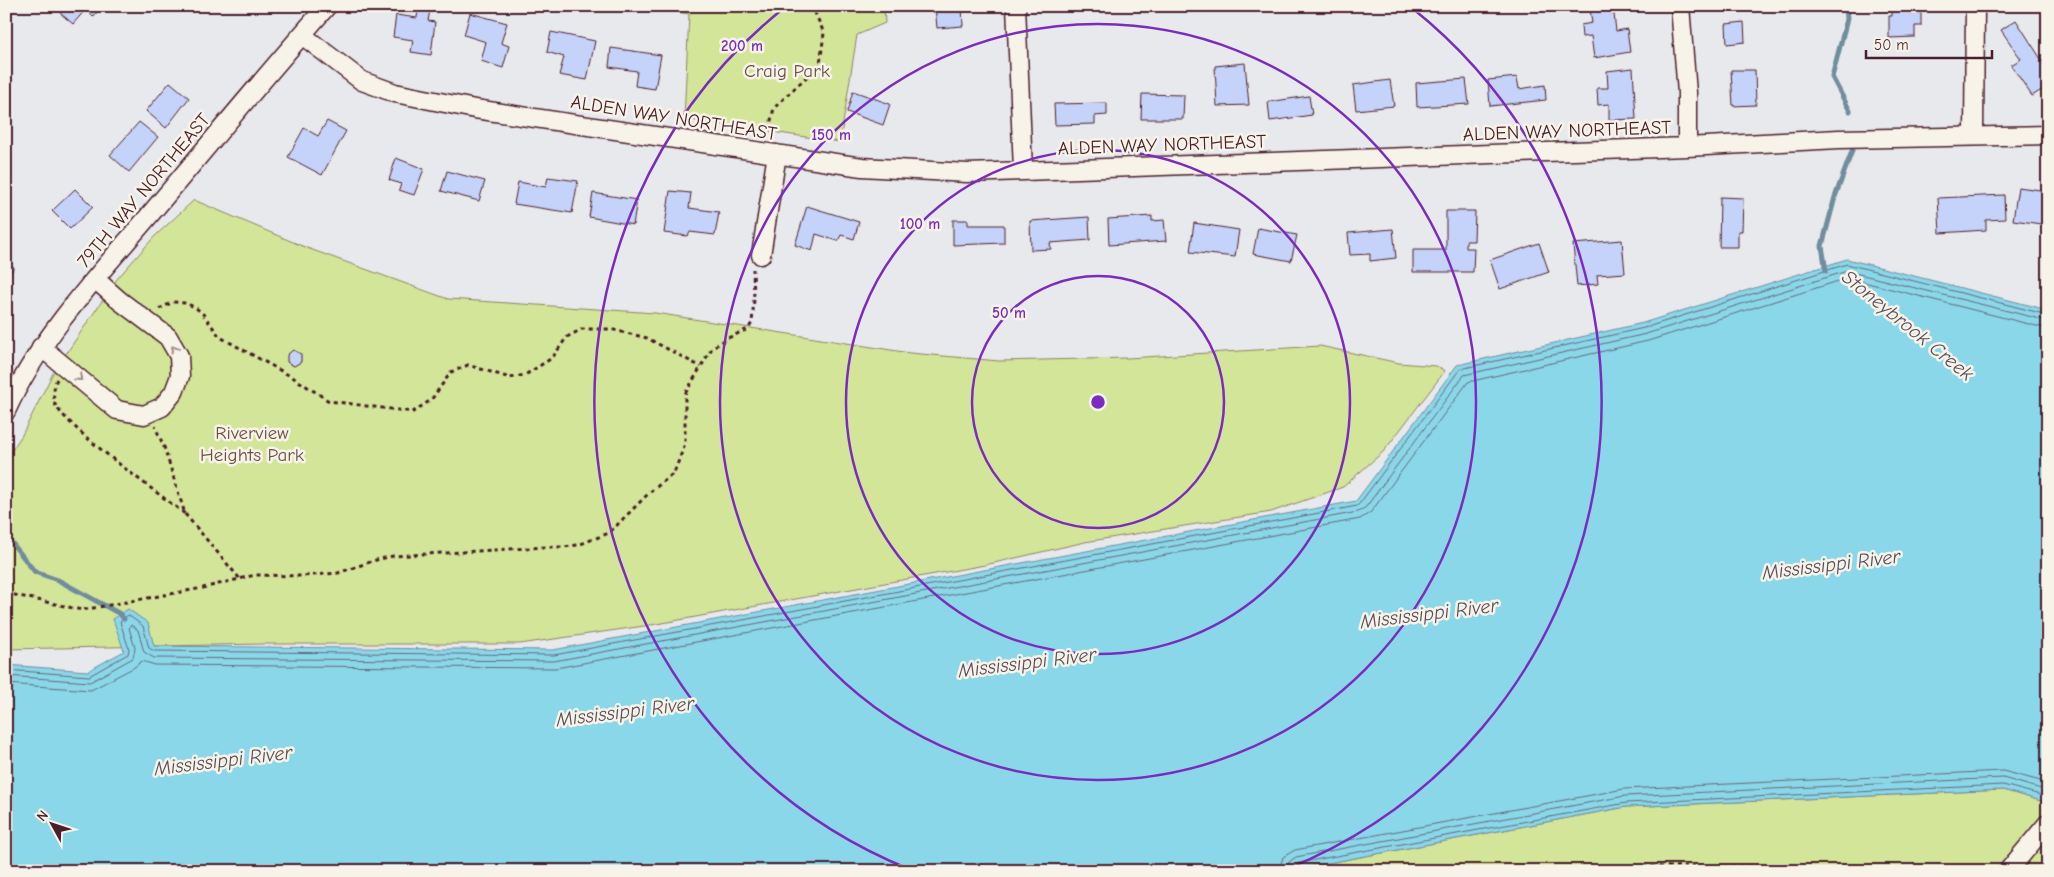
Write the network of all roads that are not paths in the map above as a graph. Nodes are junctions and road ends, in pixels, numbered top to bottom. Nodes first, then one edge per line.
1 (326, 6) edge
2 (1016, 6) edge
3 (1680, 6) edge
4 (1975, 6) edge
5 (302, 35) junction
6 (2048, 135) edge
7 (1974, 136) junction
8 (1687, 147) junction
9 (770, 153) junction
10 (1023, 170) junction
11 (761, 255) road end
12 (95, 279) junction
13 (41, 346) junction
14 (6, 411) edge
15 (2048, 823) edge
16 (2008, 871) edge

1 - 5 street, 79TH WAY NORTHEAST
2 - 10 street
3 - 8 street
4 - 7 street
5 - 9 street, ALDEN WAY NORTHEAST
5 - 12 street, 79TH WAY NORTHEAST
6 - 7 street, ALDEN WAY NORTHEAST
7 - 8 street, ALDEN WAY NORTHEAST
8 - 10 street, ALDEN WAY NORTHEAST
9 - 10 street, ALDEN WAY NORTHEAST
9 - 11 street
12 - 13 street, 79TH WAY NORTHEAST
13 -> 12 street
13 - 14 street, 79TH WAY NORTHEAST
15 - 16 street

